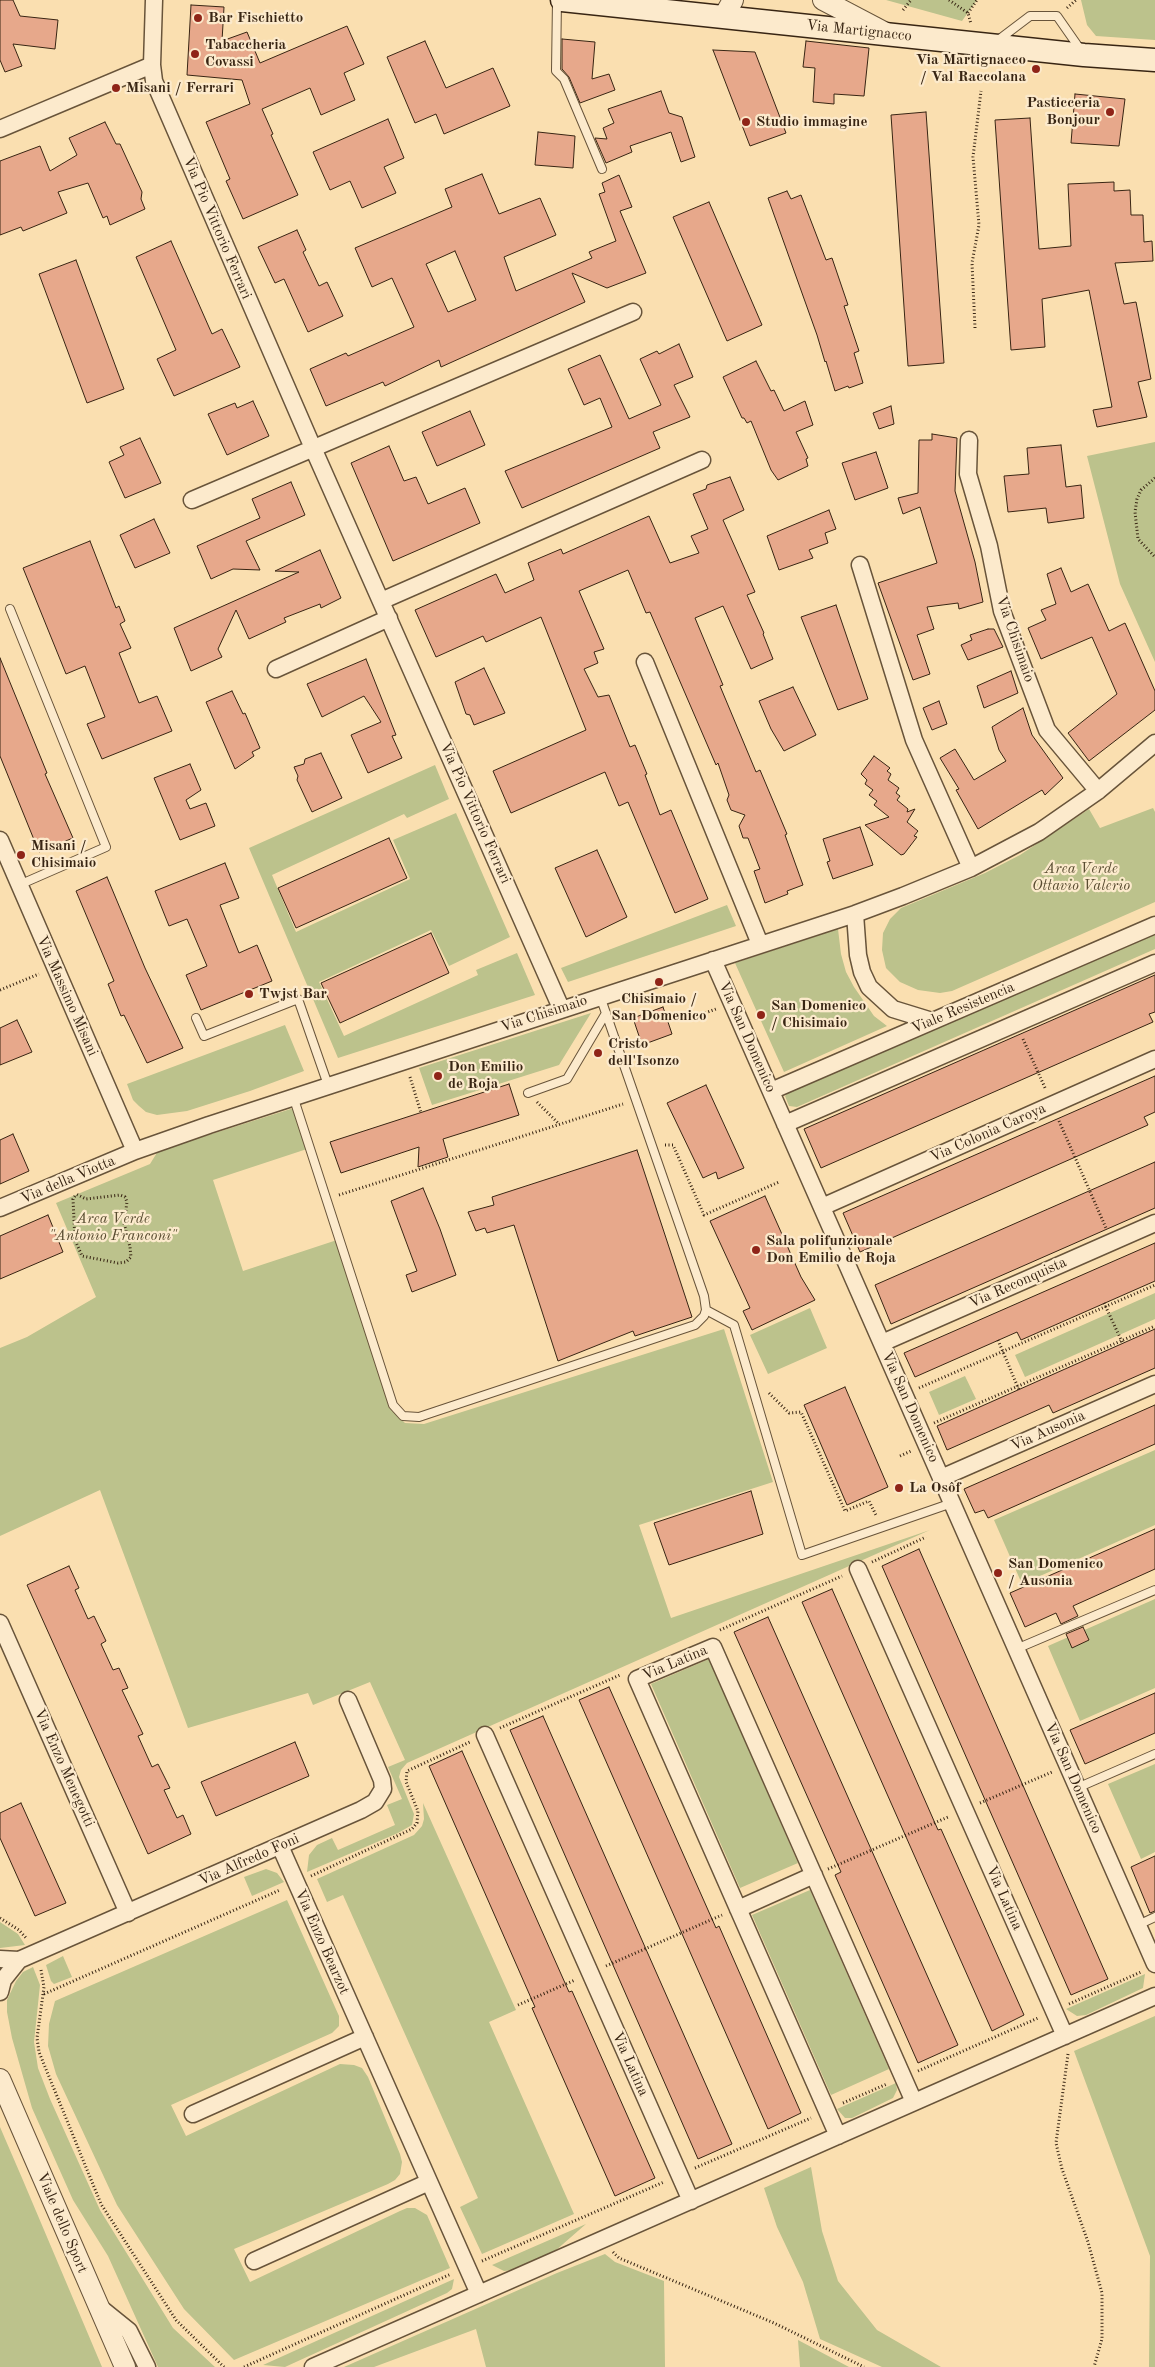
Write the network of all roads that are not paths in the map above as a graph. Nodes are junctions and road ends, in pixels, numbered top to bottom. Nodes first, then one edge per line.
1 (154, 0) edge
2 (557, 0) edge
3 (562, 0) edge
4 (823, 0) edge
5 (626, 3) edge
6 (721, 8) edge
7 (888, 34) junction
8 (991, 46) junction
9 (1084, 55) junction
10 (1155, 60) edge
11 (152, 65) junction
12 (0, 129) edge
13 (602, 169) dead end
14 (633, 312) dead end
15 (969, 440) dead end
16 (313, 448) junction
17 (702, 460) dead end
18 (192, 500) dead end
19 (860, 565) dead end
20 (381, 602) junction
21 (10, 609) dead end
22 (389, 618) junction
23 (645, 662) dead end
24 (276, 668) dead end
25 (1155, 743) edge
26 (1098, 791) junction
27 (0, 840) edge
28 (971, 868) junction
29 (19, 885) junction
30 (855, 914) junction
31 (1155, 925) edge
32 (760, 944) junction
33 (713, 960) junction
34 (1155, 963) edge
35 (600, 996) junction
36 (561, 1008) junction
37 (606, 1013) junction
38 (196, 1018) dead end
39 (932, 1021) junction
40 (1155, 1059) edge
41 (328, 1085) junction
42 (771, 1091) junction
43 (528, 1093) road end
44 (293, 1096) junction
45 (785, 1124) junction
46 (135, 1151) junction
47 (822, 1207) junction
48 (0, 1208) edge
49 (1155, 1223) edge
50 (706, 1310) junction
51 (882, 1343) junction
52 (1155, 1384) edge
53 (941, 1478) junction
54 (952, 1503) junction
55 (858, 1569) dead end
56 (1155, 1590) edge
57 (0, 1624) edge
58 (1016, 1649) junction
59 (348, 1700) dead end
60 (485, 1735) dead end
61 (1155, 1754) edge
62 (1078, 1788) junction
63 (280, 1846) junction
64 (814, 1875) junction
65 (738, 1908) junction
66 (128, 1913) junction
67 (1155, 1917) edge
68 (1138, 1925) junction
69 (0, 1959) edge
70 (19, 1960) junction
71 (1149, 1968) edge
72 (1, 1984) edge
73 (1155, 1996) edge
74 (1065, 2036) junction
75 (365, 2037) junction
76 (0, 2079) edge
77 (914, 2102) junction
78 (193, 2114) dead end
79 (838, 2136) junction
80 (429, 2182) junction
81 (691, 2201) junction
82 (254, 2261) dead end
83 (479, 2294) junction
84 (96, 2304) junction
85 (125, 2367) edge
86 (148, 2367) edge
87 (313, 2367) edge

1 - 11 street, Via Pio Vittorio Ferrari
2 - 13 lane
3 - 5 main road, Via Martignacco
4 - 7 street
5 - 6 main road, Via Martignacco
6 - 7 main road, Via Martignacco
7 - 8 main road, Via Martignacco
8 - 9 main road, Via Martignacco
8 - 9 lane
9 - 10 main road, Via Martignacco
11 - 12 street
11 - 16 street, Via Pio Vittorio Ferrari
14 - 16 street
15 - 26 street, Via Chisimaio
16 - 18 street
16 - 20 street, Via Pio Vittorio Ferrari
17 - 20 street
19 - 28 street
20 - 22 street, Via Pio Vittorio Ferrari
21 - 29 lane
22 - 24 street
22 - 36 street, Via Pio Vittorio Ferrari
23 - 32 street
25 - 26 street, Via Chisimaio
26 - 28 street, Via Chisimaio
27 - 29 street, Via Massimo Misani
28 - 30 street, Via Chisimaio
29 - 46 street, Via Massimo Misani
30 - 32 street, Via Chisimaio
30 - 39 street
31 - 39 street, Viale Resistencia
32 - 33 street, Via Chisimaio
33 - 35 street, Via Chisimaio
33 - 42 street, Via San Domenico
34 - 45 street
35 - 36 street, Via Chisimaio
35 - 37 lane
36 - 41 street, Via Chisimaio
37 - 43 lane
37 - 50 lane
38 - 41 lane
39 - 42 street, Viale Resistencia
40 - 47 street, Via Colonia Caroya
41 - 44 street, Via Chisimaio
42 - 45 street, Via San Domenico
44 - 46 street, Via Chisimaio
44 - 50 lane
45 - 47 street, Via San Domenico
46 - 48 street, Via della Viotta
47 - 51 street, Via San Domenico
49 - 51 street, Via Reconquista
50 - 54 lane
51 - 53 street, Via San Domenico
52 - 53 street, Via Ausonia
53 - 54 street, Via San Domenico
54 - 58 street, Via San Domenico
55 - 74 street, Via Latina
56 - 58 lane
57 - 66 street, Via Enzo Menegotti
58 - 62 street, Via San Domenico
59 - 63 street, Via Alfredo Foni
60 - 81 street, Via Latina
61 - 62 lane
62 - 68 street, Via San Domenico
63 - 66 street, Via Alfredo Foni
63 - 75 street, Via Enzo Bearzot
64 - 65 street
64 - 65 street, Via Latina
64 - 77 street, Via Latina
65 - 79 street, Via Latina
66 - 70 street, Via Alfredo Foni
67 - 68 lane
68 - 71 street, Via San Domenico
69 - 70 street, Via Alfredo Foni
70 - 72 street, Via Alfredo Foni
73 - 74 street
74 - 77 street
75 - 78 street
75 - 80 street, Via Enzo Bearzot
76 - 84 street, Viale dello Sport
77 - 79 street
79 - 81 street
80 - 82 street
80 - 83 street, Via Enzo Bearzot
81 - 83 street
83 - 87 street
84 - 85 street, Viale dello Sport
84 - 86 street

